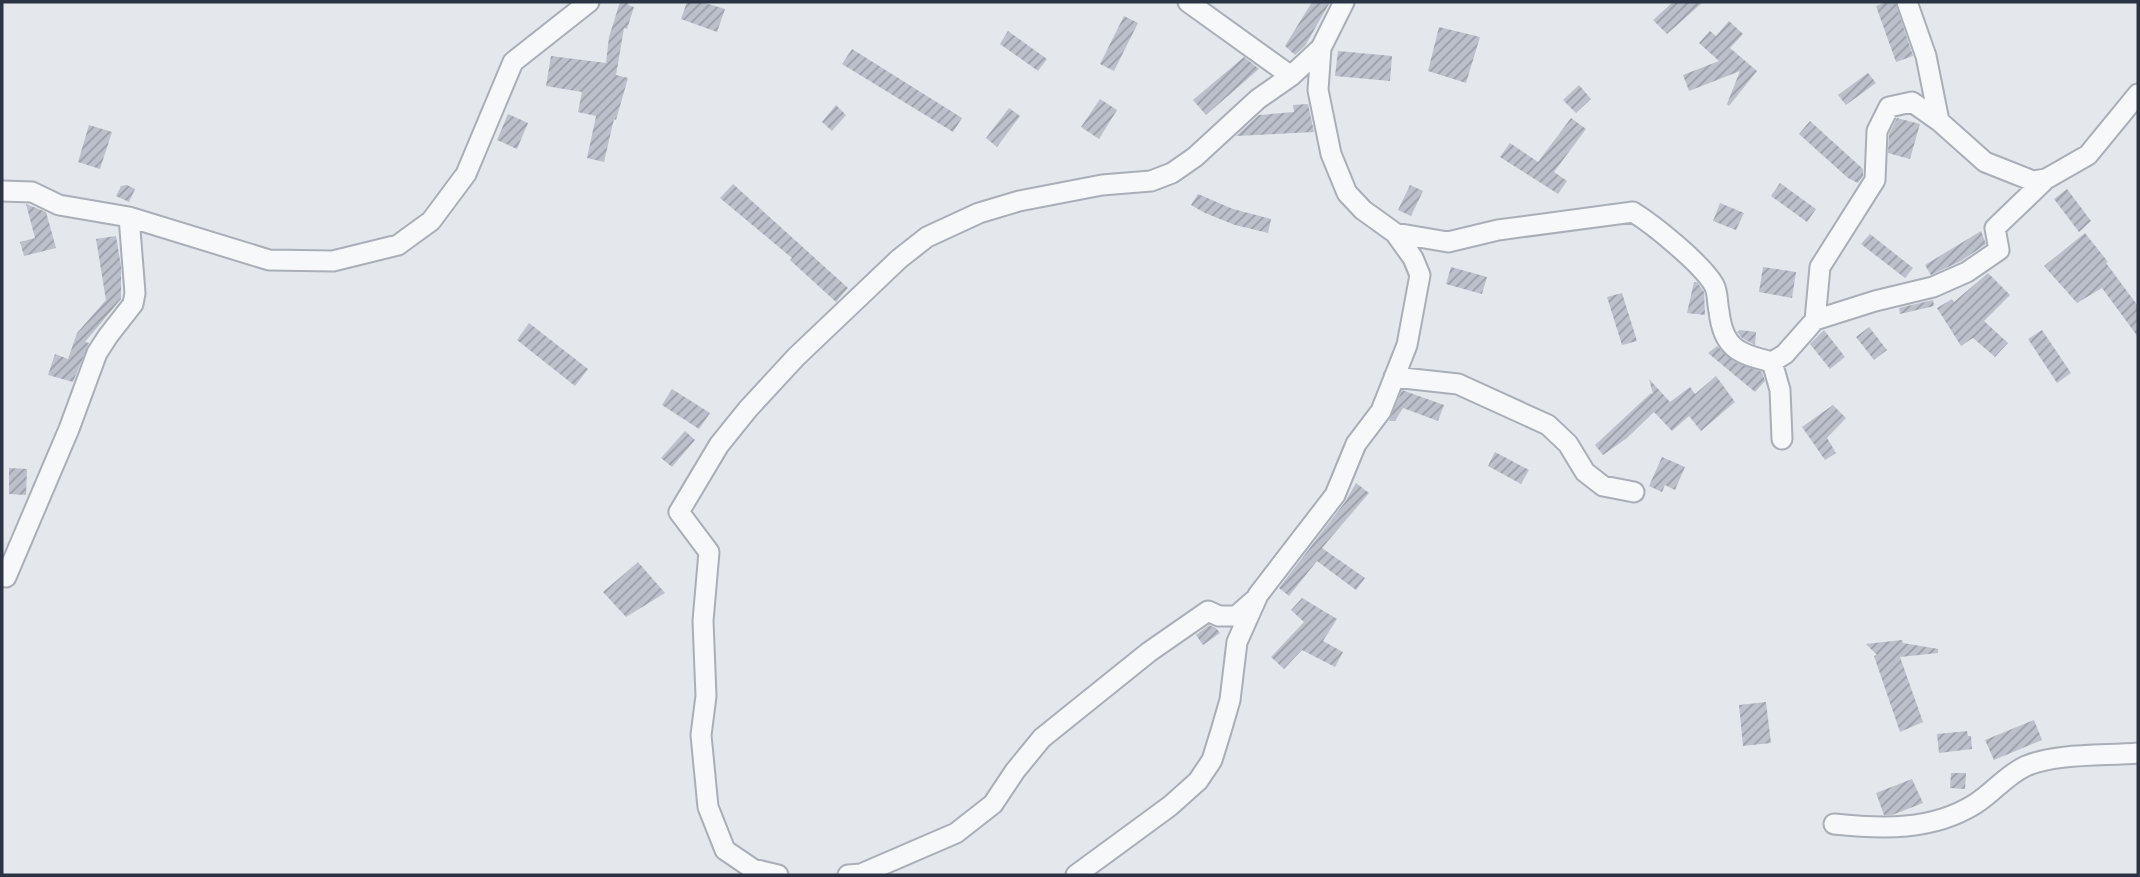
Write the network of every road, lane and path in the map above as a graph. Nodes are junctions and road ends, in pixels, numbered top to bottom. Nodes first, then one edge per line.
1 (589, 2) edge
2 (1188, 2) edge
3 (1344, 2) edge
4 (1907, 2) edge
5 (1321, 48) junction
6 (1291, 76) junction
7 (2138, 94) edge
8 (1939, 121) junction
9 (2046, 179) junction
10 (2, 191) edge
11 (129, 217) junction
12 (1395, 233) junction
13 (1815, 320) junction
14 (1772, 362) junction
15 (1394, 377) junction
16 (1782, 439) dead end
17 (1634, 492) dead end
18 (6, 577) dead end
19 (1258, 595) junction
20 (2138, 753) edge
21 (1834, 824) dead end
22 (778, 875) edge
23 (848, 875) edge
24 (1076, 875) edge

1 - 11 street
2 - 6 street
3 - 5 street
4 - 8 street
5 - 6 street
5 - 12 street
6 - 22 street
7 - 9 street
8 - 9 street
8 - 13 street
9 - 13 street
10 - 11 street
11 - 18 street
12 - 14 street
12 - 15 street
13 - 14 street
14 - 16 street
15 - 17 street
15 - 19 street
19 - 23 street
19 - 24 street
20 - 21 street

